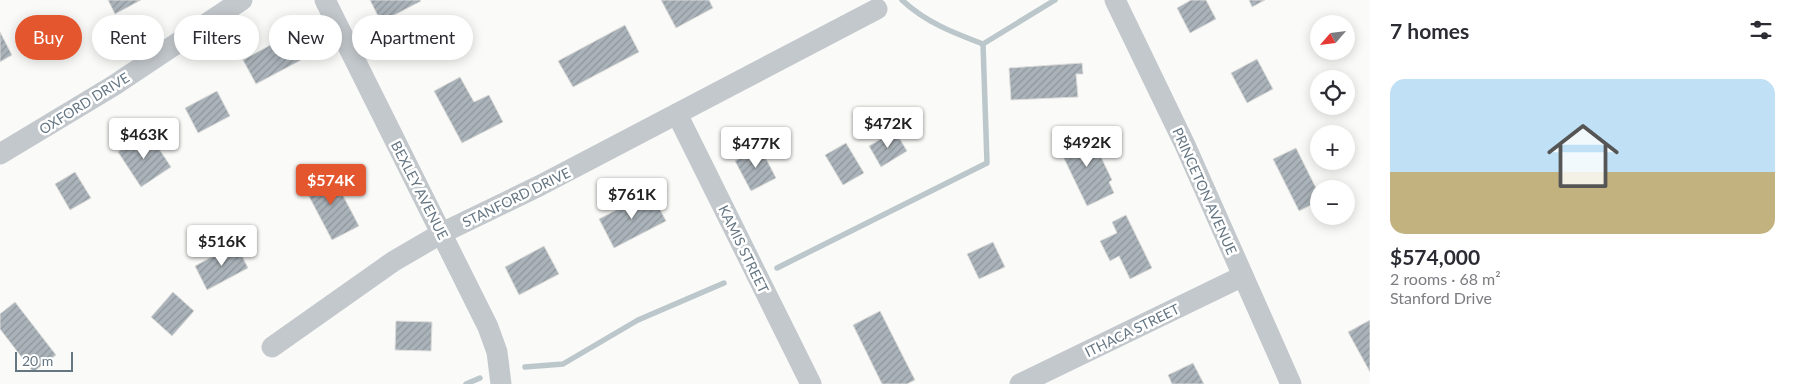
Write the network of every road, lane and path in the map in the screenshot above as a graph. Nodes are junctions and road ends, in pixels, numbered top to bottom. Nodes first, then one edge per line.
1 (242, 0) edge
2 (325, 0) edge
3 (1115, 0) edge
4 (877, 9) dead end
5 (677, 114) junction
6 (0, 154) edge
7 (442, 233) junction
8 (1243, 276) junction
9 (272, 347) dead end
10 (501, 384) edge
11 (811, 384) edge
12 (1020, 384) edge
13 (1291, 384) edge

1 - 6 street, OXFORD DRIVE
2 - 7 street, BEXLEY AVENUE
3 - 8 street, PRINCETON AVENUE
4 - 5 street, STANFORD DRIVE
5 - 7 street, STANFORD DRIVE
5 - 11 street, KAMIS STREET
7 - 9 street, STANFORD DRIVE
7 - 10 street, BEXLEY AVENUE
8 - 12 street, ITHACA STREET
8 - 13 street, PRINCETON AVENUE

